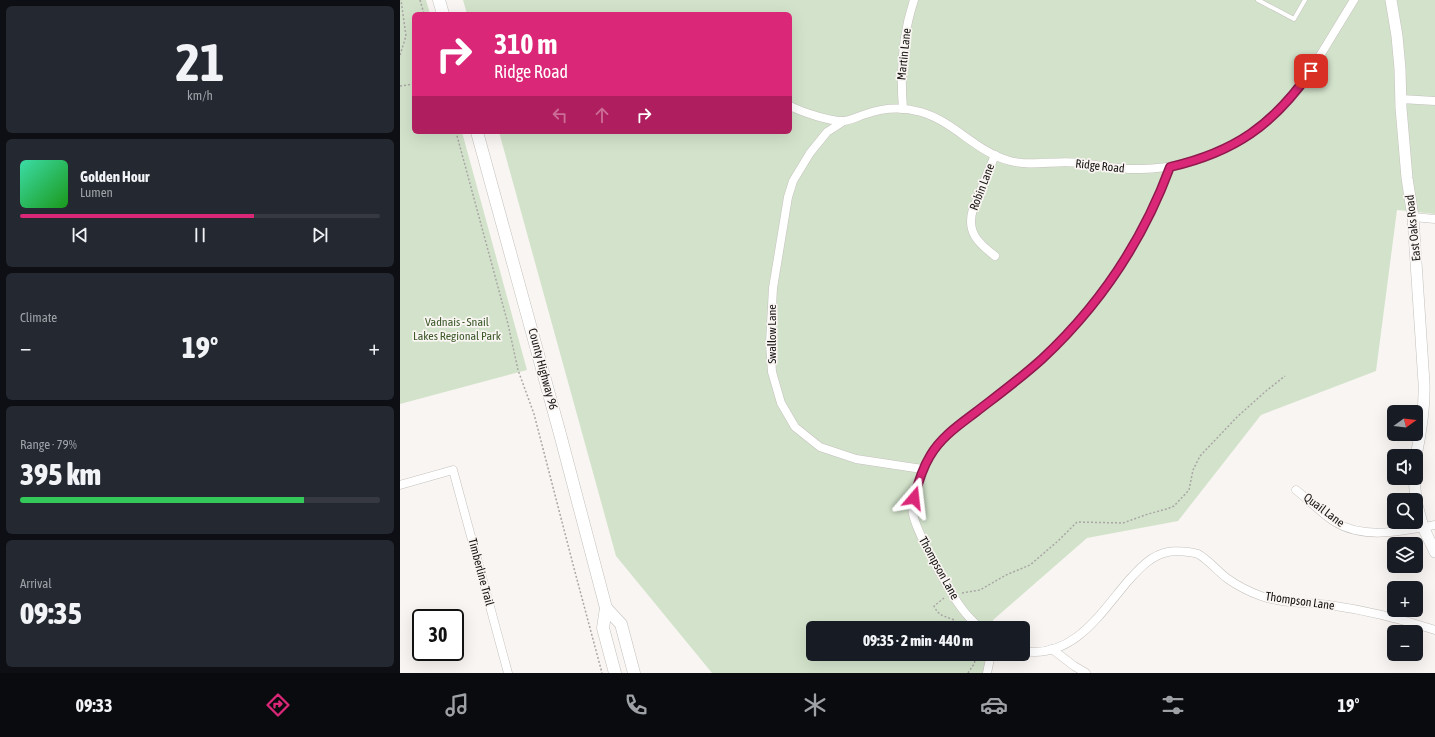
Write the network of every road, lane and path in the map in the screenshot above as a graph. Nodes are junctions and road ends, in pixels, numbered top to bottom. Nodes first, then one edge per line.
1 (401, 0) edge
2 (420, 0) edge
3 (439, 0) edge
4 (914, 0) edge
5 (1258, 0) edge
6 (1305, 0) edge
7 (1354, 0) edge
8 (1391, 0) edge
9 (423, 12) edge
10 (442, 12) edge
11 (400, 55) edge
12 (412, 84) edge
13 (400, 86) edge
14 (1401, 99) junction
15 (1435, 101) edge
16 (792, 107) edge
17 (903, 109) junction
18 (844, 121) junction
19 (457, 134) edge
20 (478, 134) edge
21 (995, 156) junction
22 (1170, 167) junction
23 (1413, 217) junction
24 (1435, 219) edge
25 (995, 256) dead end
26 (1284, 376) dead end
27 (1417, 449) edge
28 (922, 469) junction
29 (400, 484) edge
30 (1296, 490) dead end
31 (1435, 525) edge
32 (1423, 527) joint
33 (1408, 529) edge
34 (1435, 552) edge
35 (960, 594) dead end
36 (948, 597) dead end
37 (606, 608) junction
38 (955, 621) edge
39 (974, 621) edge
40 (1435, 630) edge
41 (1052, 649) junction
42 (1030, 651) edge
43 (975, 661) edge
44 (989, 661) edge
45 (508, 673) edge
46 (602, 673) edge
47 (615, 673) edge
48 (634, 673) edge
49 (968, 673) edge
50 (986, 673) edge
51 (1086, 673) edge

1 - 11 path
2 - 9 path
3 - 10 main road
4 - 17 street, Martin Lane
5 - 6 lane
7 - 22 street, Ridge Road
8 - 14 street, East Oaks Road
12 - 13 path
14 - 15 street
14 - 23 street, East Oaks Road
16 - 18 street, Ridge Road
17 - 18 street, Ridge Road
17 - 21 street, Ridge Road
18 - 28 street, Swallow Lane
19 - 46 path
20 - 37 main road, County Highway 96
21 - 22 street, Ridge Road
21 - 25 street, Robin Lane
22 - 28 street, Thompson Lane
23 - 24 street
23 - 27 street, East Oaks Road
26 - 35 path
28 - 39 street, Thompson Lane
29 - 45 street, Timberline Trail
30 - 33 street, Quail Lane
31 - 32 street, Quail Lane
32 - 34 street
36 - 38 path
37 - 47 main road, County Highway 96
37 - 48 main road, County Highway 96
40 - 41 street, Thompson Lane
41 - 42 street, Thompson Lane
41 - 51 street
43 - 49 path
44 - 50 street

